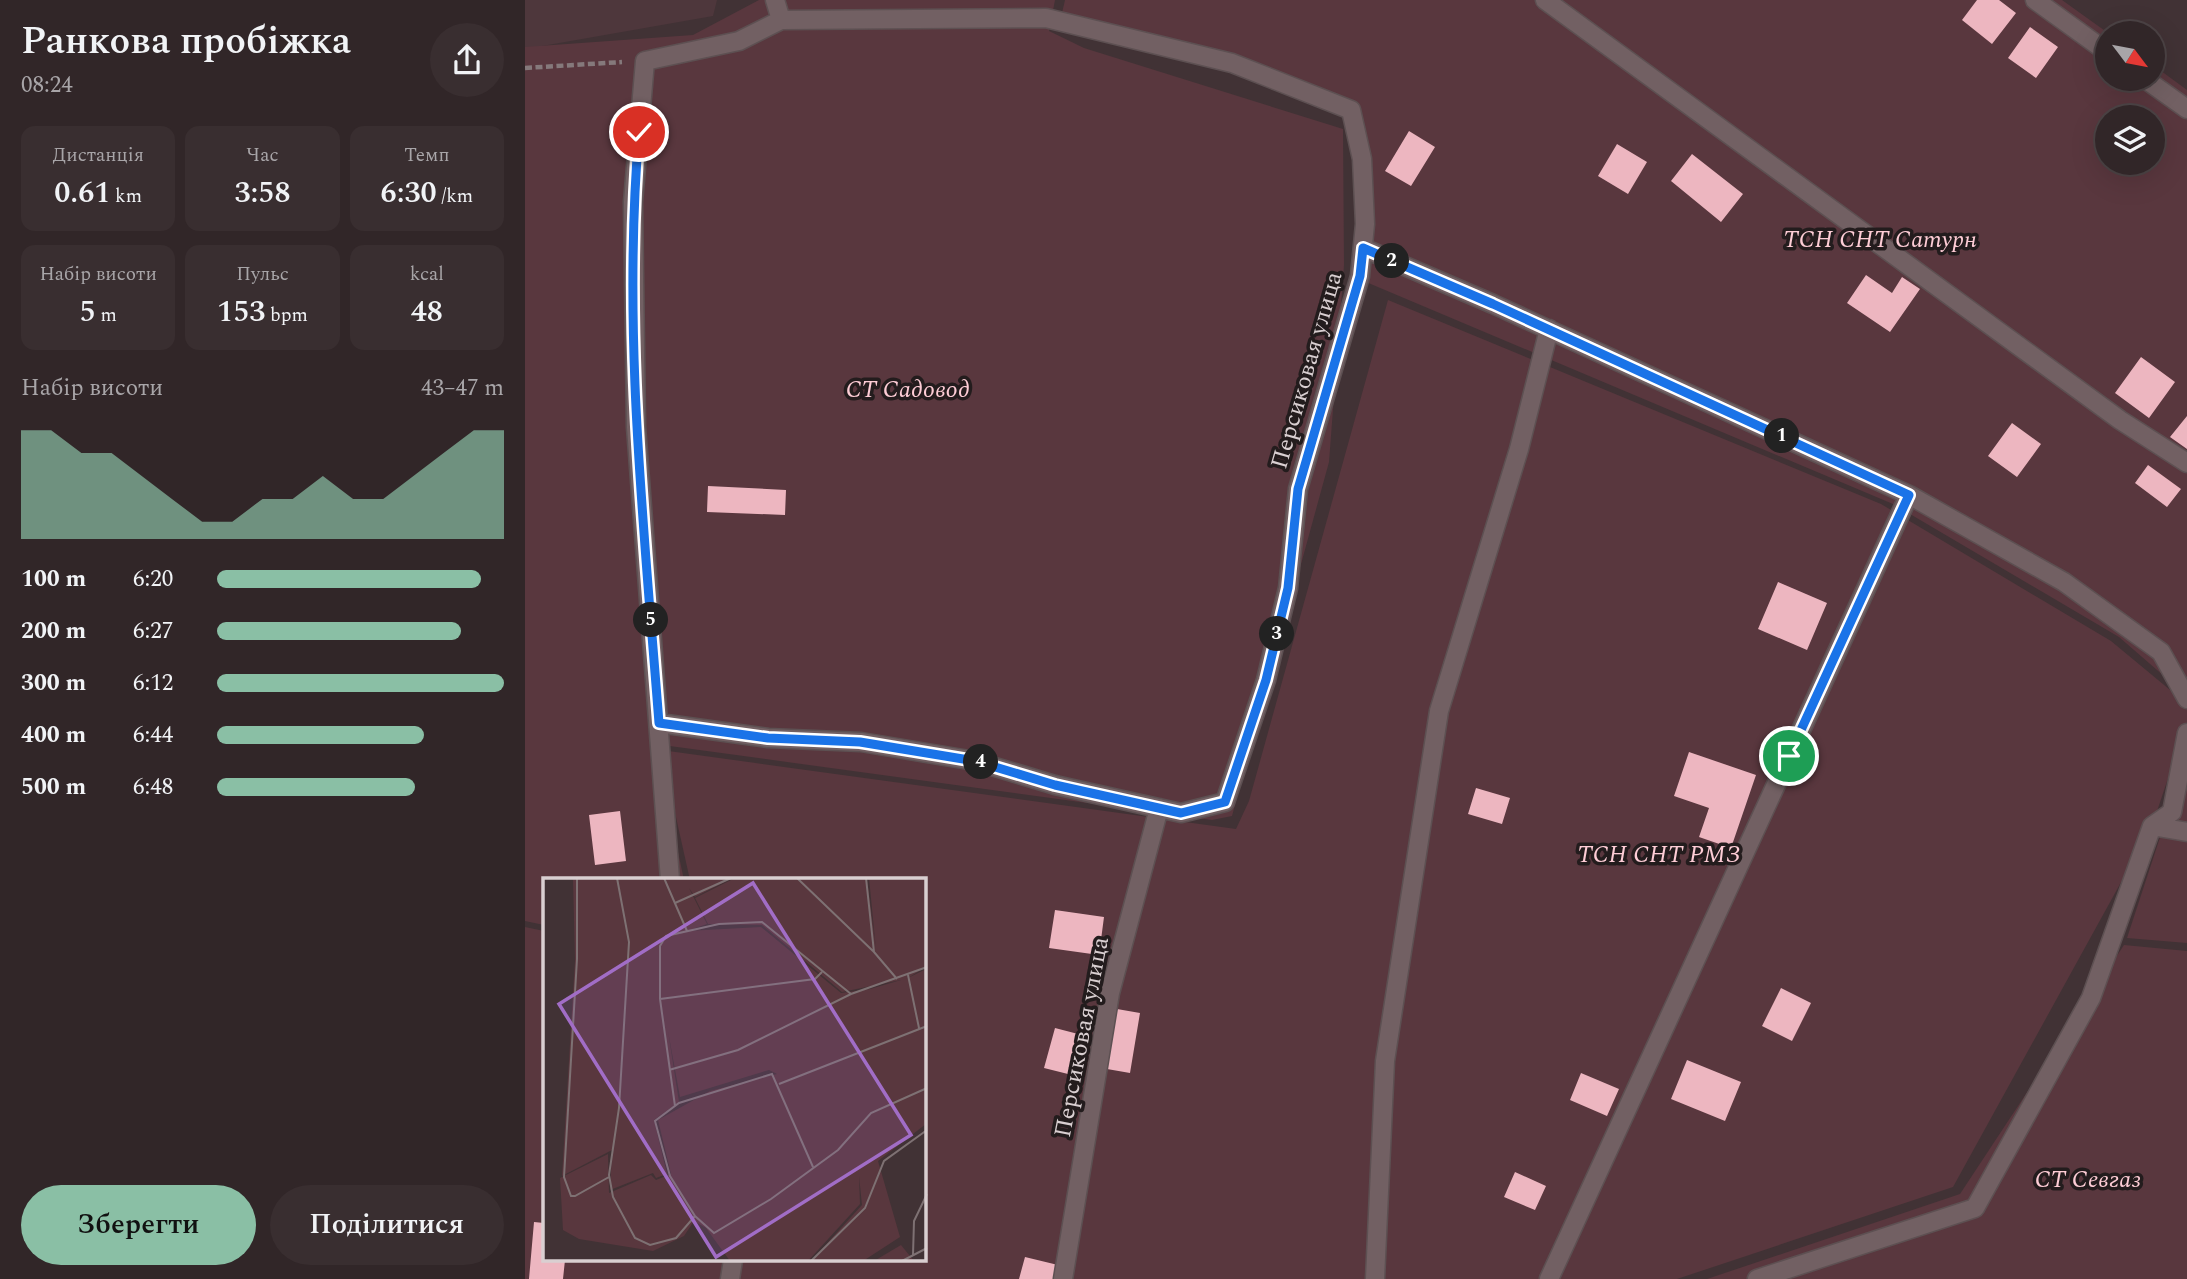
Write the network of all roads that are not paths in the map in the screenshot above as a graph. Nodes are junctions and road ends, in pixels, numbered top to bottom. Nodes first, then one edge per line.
1 (775, 0) edge
2 (1545, 0) edge
3 (2035, 0) edge
4 (781, 20) junction
5 (2095, 43) edge
6 (2162, 91) edge
7 (2187, 109) edge
8 (1363, 248) junction
9 (1549, 329) junction
10 (2187, 463) edge
11 (1909, 495) junction
12 (2187, 699) edge
13 (659, 723) junction
14 (2187, 733) edge
15 (1159, 808) junction
16 (2152, 826) junction
17 (2187, 832) edge
18 (670, 878) edge
19 (1063, 1279) edge
20 (1375, 1279) edge
21 (1549, 1279) edge
22 (1756, 1279) edge

1 - 4 street
2 - 10 street
3 - 5 street
4 - 8 street, Персиковая улица
4 - 13 street
6 - 7 street
8 - 9 street
8 - 15 street, Персиковая улица
9 - 11 street
9 - 20 street
11 - 12 street
11 - 21 street
13 - 15 street
13 - 18 street
14 - 16 street
15 - 19 street, Персиковая улица
16 - 17 street
16 - 22 street

